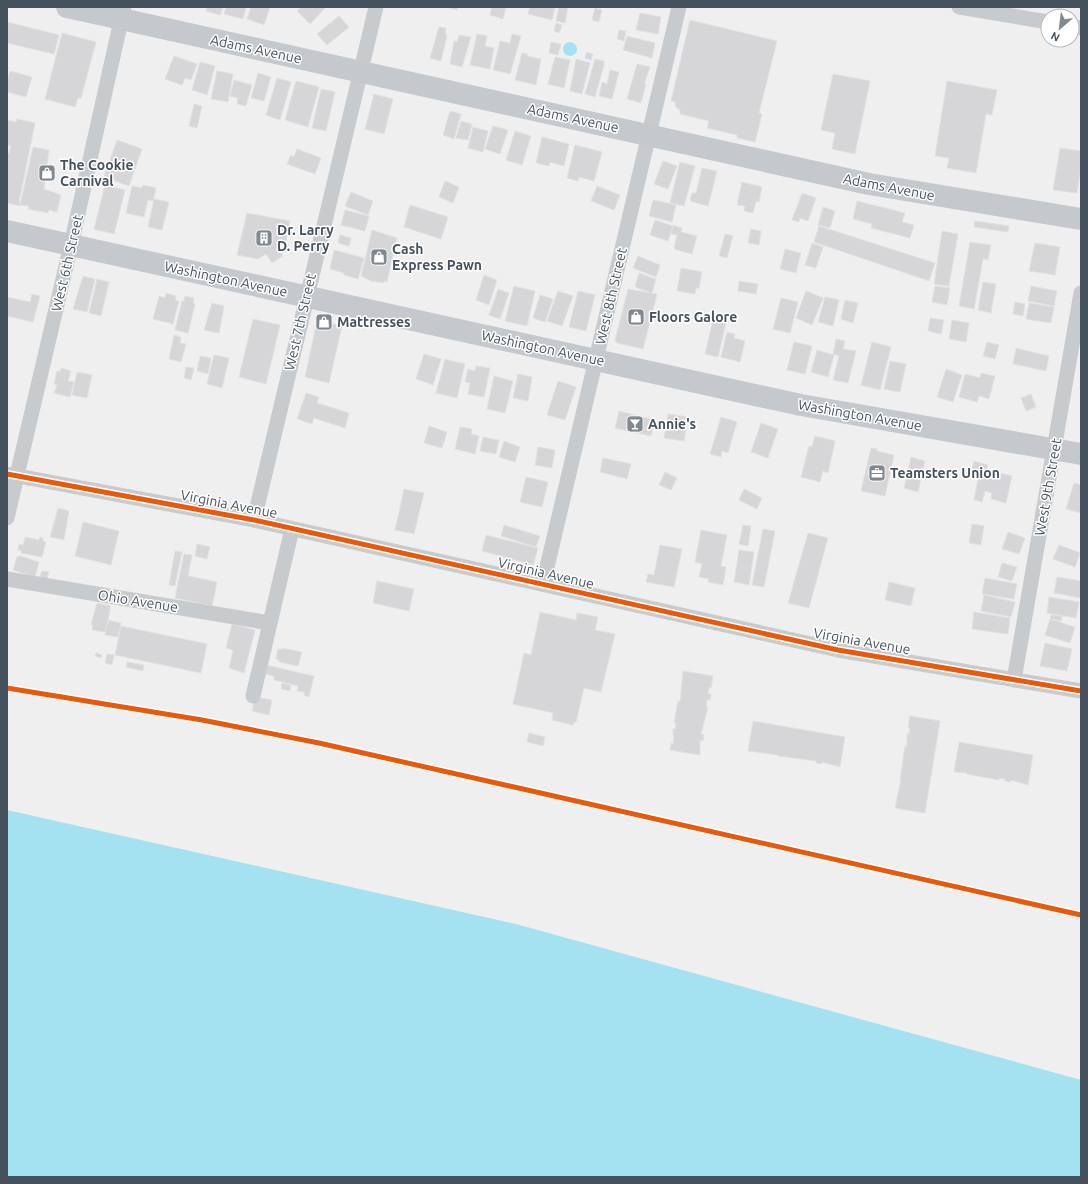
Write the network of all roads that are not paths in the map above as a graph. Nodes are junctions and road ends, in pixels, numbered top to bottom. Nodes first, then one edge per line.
1 (67, 7) edge
2 (376, 7) edge
3 (679, 7) edge
4 (960, 7) edge
5 (123, 13) edge
6 (1040, 21) edge
7 (359, 72) junction
8 (649, 135) junction
9 (1081, 219) edge
10 (7, 230) edge
11 (71, 245) junction
12 (1081, 293) edge
13 (306, 296) junction
14 (596, 360) junction
15 (1055, 450) junction
16 (1081, 454) edge
17 (12, 475) edge
18 (7, 518) edge
19 (254, 520) junction
20 (292, 529) junction
21 (7, 579) edge
22 (543, 584) junction
23 (270, 623) junction
24 (1014, 680) junction
25 (1081, 691) edge
26 (252, 696) dead end

1 - 5 main road, Adams Avenue
2 - 7 street, West 7th Street
3 - 8 street, West 8th Street
4 - 6 street
5 - 7 main road, Adams Avenue
5 - 11 street, West 6th Street
7 - 8 main road, Adams Avenue
7 - 13 street, West 7th Street
8 - 9 main road, Adams Avenue
8 - 14 street, West 8th Street
10 - 11 main road, Washington Avenue
11 - 13 main road, Washington Avenue
11 - 17 street, West 6th Street
12 - 15 street, West 9th Street
13 - 14 main road, Washington Avenue
13 - 19 street, West 7th Street
14 - 15 main road, Washington Avenue
14 - 22 street, West 8th Street
15 - 16 main road, Washington Avenue
15 - 24 street, West 9th Street
17 - 18 street, West 6th Street
17 - 19 street, Virginia Avenue
19 - 20 street, Virginia Avenue
20 - 22 street, Virginia Avenue
20 - 23 street
21 - 23 street, Ohio Avenue
22 - 24 street, Virginia Avenue
23 - 26 street
24 - 25 street, Virginia Avenue

